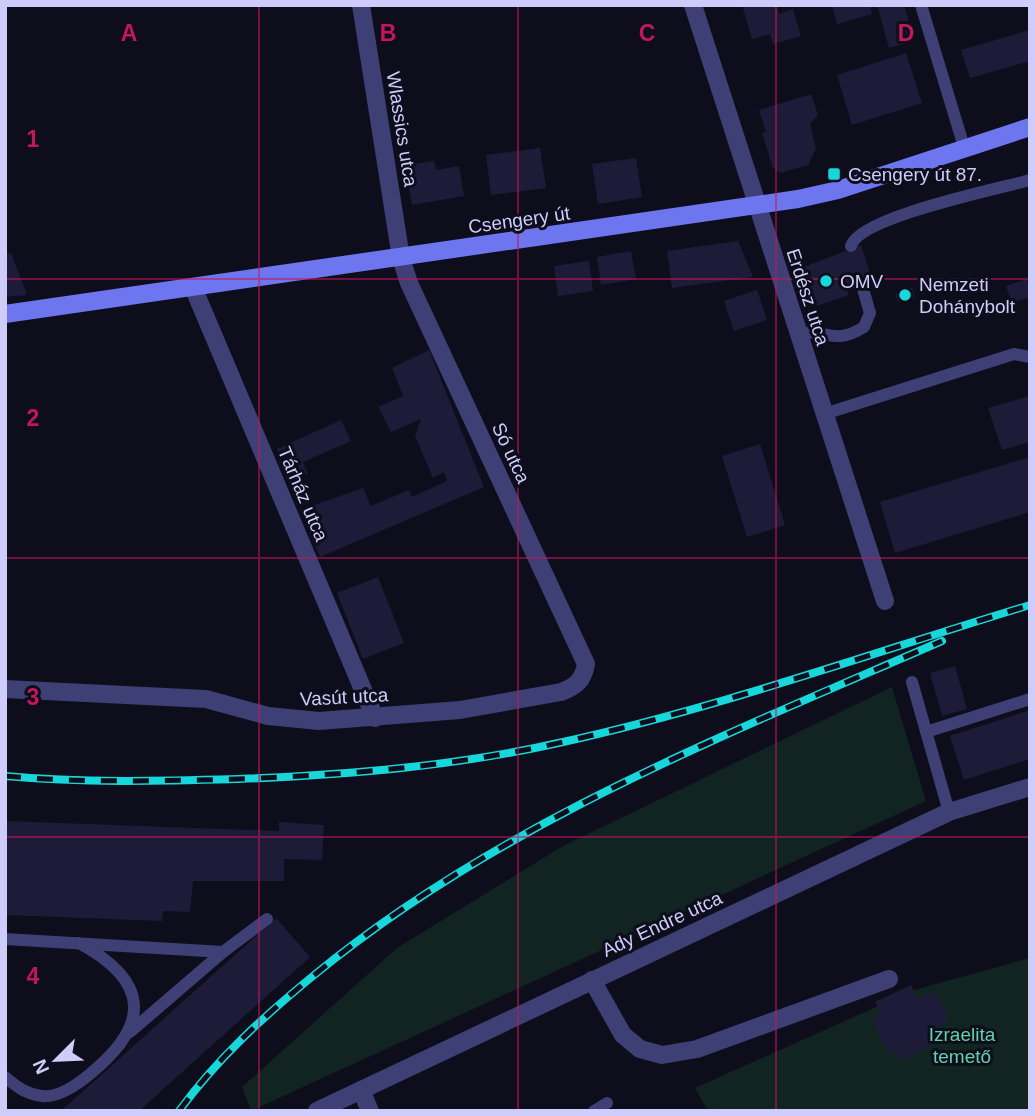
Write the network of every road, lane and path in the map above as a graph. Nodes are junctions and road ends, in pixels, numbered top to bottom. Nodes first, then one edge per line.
1 (361, 5) edge
2 (692, 5) edge
3 (920, 5) edge
4 (1030, 127) edge
5 (964, 147) junction
6 (1030, 180) edge
7 (757, 206) junction
8 (851, 246) dead end
9 (401, 258) junction
10 (861, 282) dead end
11 (193, 287) junction
12 (5, 314) edge
13 (799, 334) junction
14 (1030, 357) edge
15 (824, 414) junction
16 (885, 601) dead end
17 (586, 664) joint
18 (912, 682) dead end
19 (5, 689) edge
20 (1030, 698) edge
21 (375, 718) junction
22 (926, 732) junction
23 (1030, 787) edge
24 (948, 811) junction
25 (267, 919) dead end
26 (5, 939) edge
27 (79, 943) junction
28 (223, 952) junction
29 (889, 979) dead end
30 (592, 980) junction
31 (130, 1032) junction
32 (5, 1077) edge
33 (360, 1090) junction
34 (607, 1103) dead end
35 (317, 1111) edge
36 (370, 1111) edge
37 (594, 1111) edge

1 - 9 street, Wlassics utca
2 - 7 street, Erdész utca
3 - 5 lane
4 - 5 main road, Csengery út
5 - 7 main road, Csengery út
6 - 8 lane
7 - 9 main road, Csengery út
7 - 13 street, Erdész utca
9 - 11 main road, Csengery út
9 - 17 street, Só utca
10 - 13 lane
11 - 12 main road, Csengery út
11 - 21 street, Tárház utca
13 - 15 street, Erdész utca
14 - 15 lane
15 - 16 street, Erdész utca
17 - 21 street, Vasút utca
18 - 22 lane
19 - 21 street, Vasút utca
20 - 22 lane
22 - 24 lane
23 - 24 street, Ady Endre utca
24 - 30 street, Ady Endre utca
25 - 28 lane
26 - 27 lane
27 - 28 lane
27 - 31 lane
28 - 31 lane
29 - 30 street
30 - 33 street, Ady Endre utca
31 - 32 lane
33 - 35 street, Ady Endre utca
33 - 36 street
34 - 37 lane

